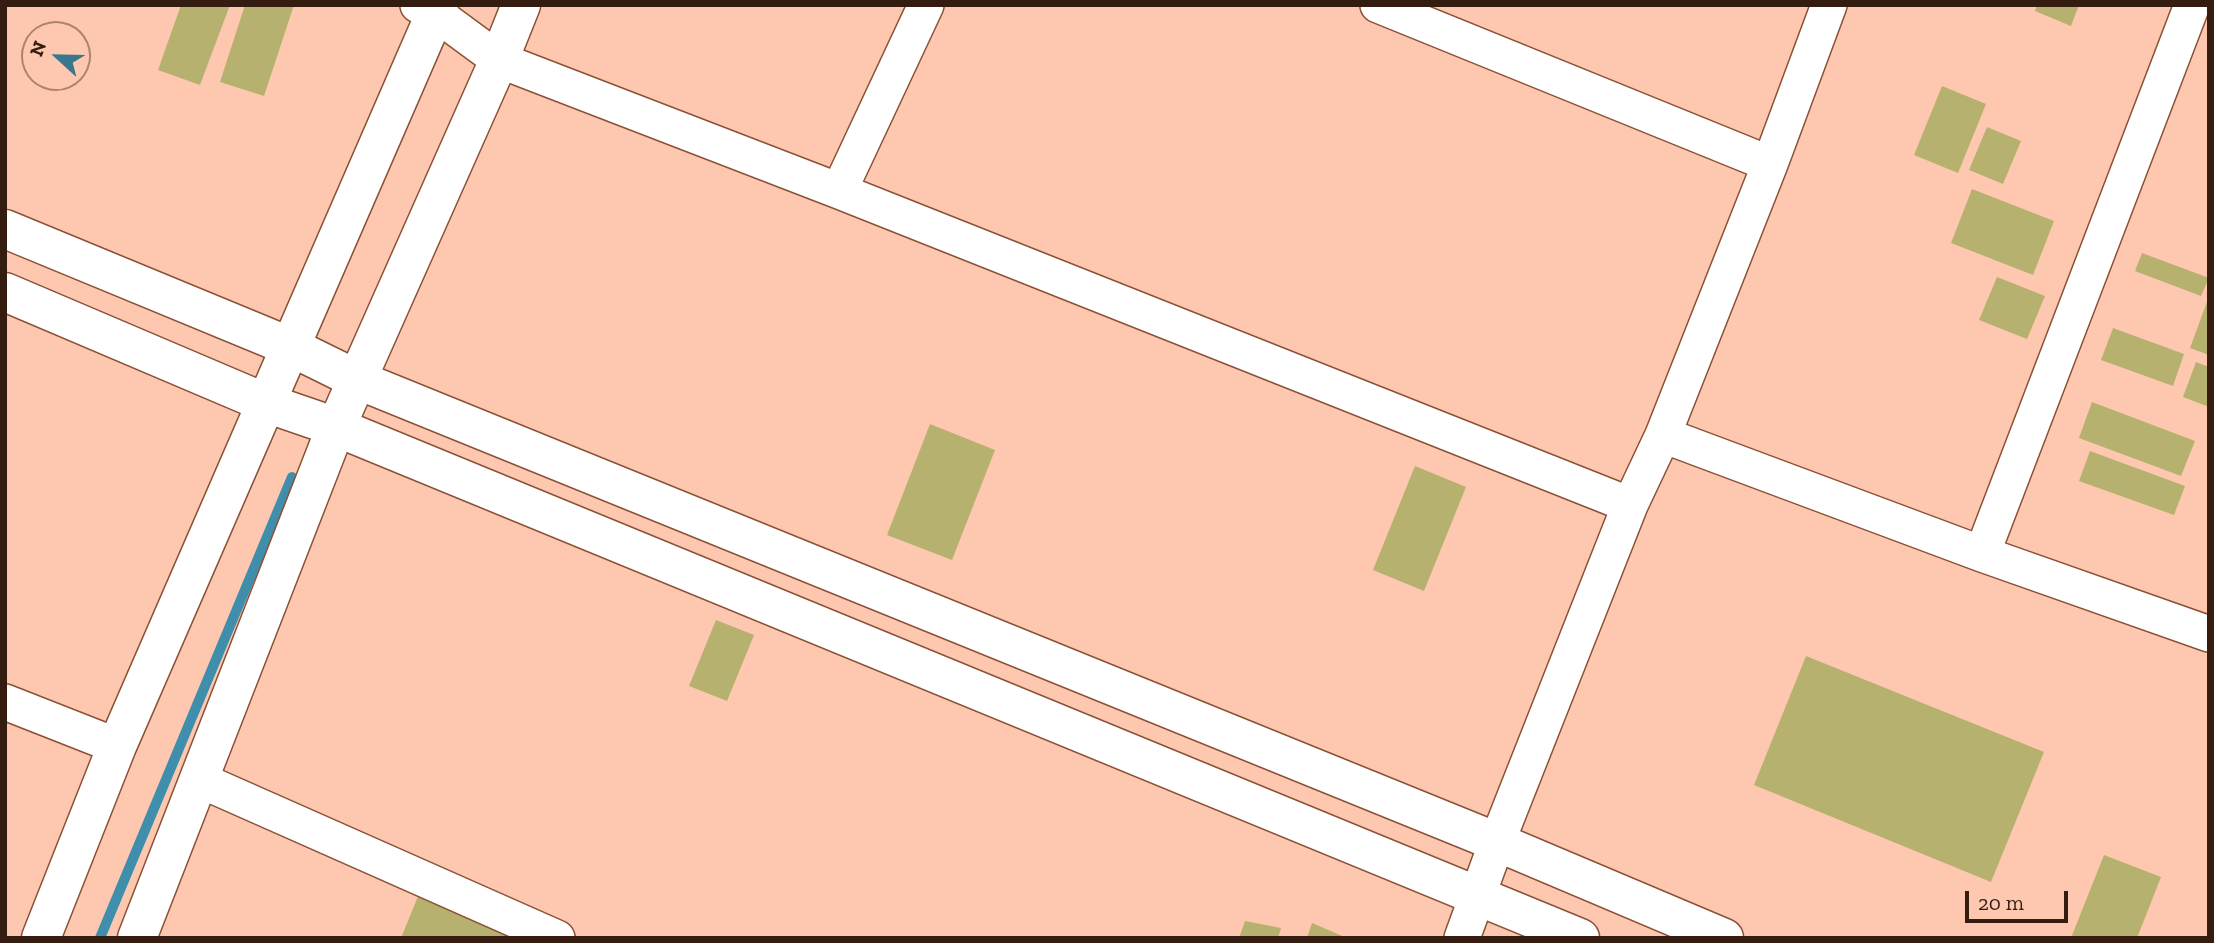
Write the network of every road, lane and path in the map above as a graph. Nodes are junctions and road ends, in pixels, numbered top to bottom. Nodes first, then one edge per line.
1 (521, 5) edge
2 (926, 5) edge
3 (1378, 5) edge
4 (1829, 5) edge
5 (2192, 5) edge
6 (431, 8) edge
7 (499, 60) junction
8 (1770, 164) junction
9 (839, 191) junction
10 (5, 229) edge
11 (5, 292) edge
12 (291, 347) junction
13 (358, 380) junction
14 (266, 403) junction
15 (336, 427) junction
16 (1663, 435) junction
17 (1630, 505) junction
18 (1982, 554) junction
19 (2209, 634) edge
20 (5, 702) edge
21 (117, 746) junction
22 (200, 780) junction
23 (1497, 842) junction
24 (1479, 896) junction
25 (554, 937) edge
26 (41, 938) edge
27 (137, 938) edge
28 (1462, 938) edge
29 (1580, 938) edge
30 (1724, 938) edge

1 - 7 main road
2 - 9 street
3 - 8 street
4 - 8 street
5 - 18 street
6 - 7 street
6 - 12 main road
7 - 9 street
7 - 13 main road
8 - 16 street
9 - 17 street
10 - 12 main road
11 - 14 main road
12 - 13 main road
12 - 14 main road
13 - 15 main road
13 - 23 main road
14 - 15 main road
14 - 21 main road
15 - 22 main road
15 - 24 main road
16 - 17 street
16 - 18 street
17 - 23 street
18 - 19 street
20 - 21 street
21 - 26 main road
22 - 25 street
22 - 27 main road
23 - 24 street
23 - 30 main road
24 - 28 street
24 - 29 main road

